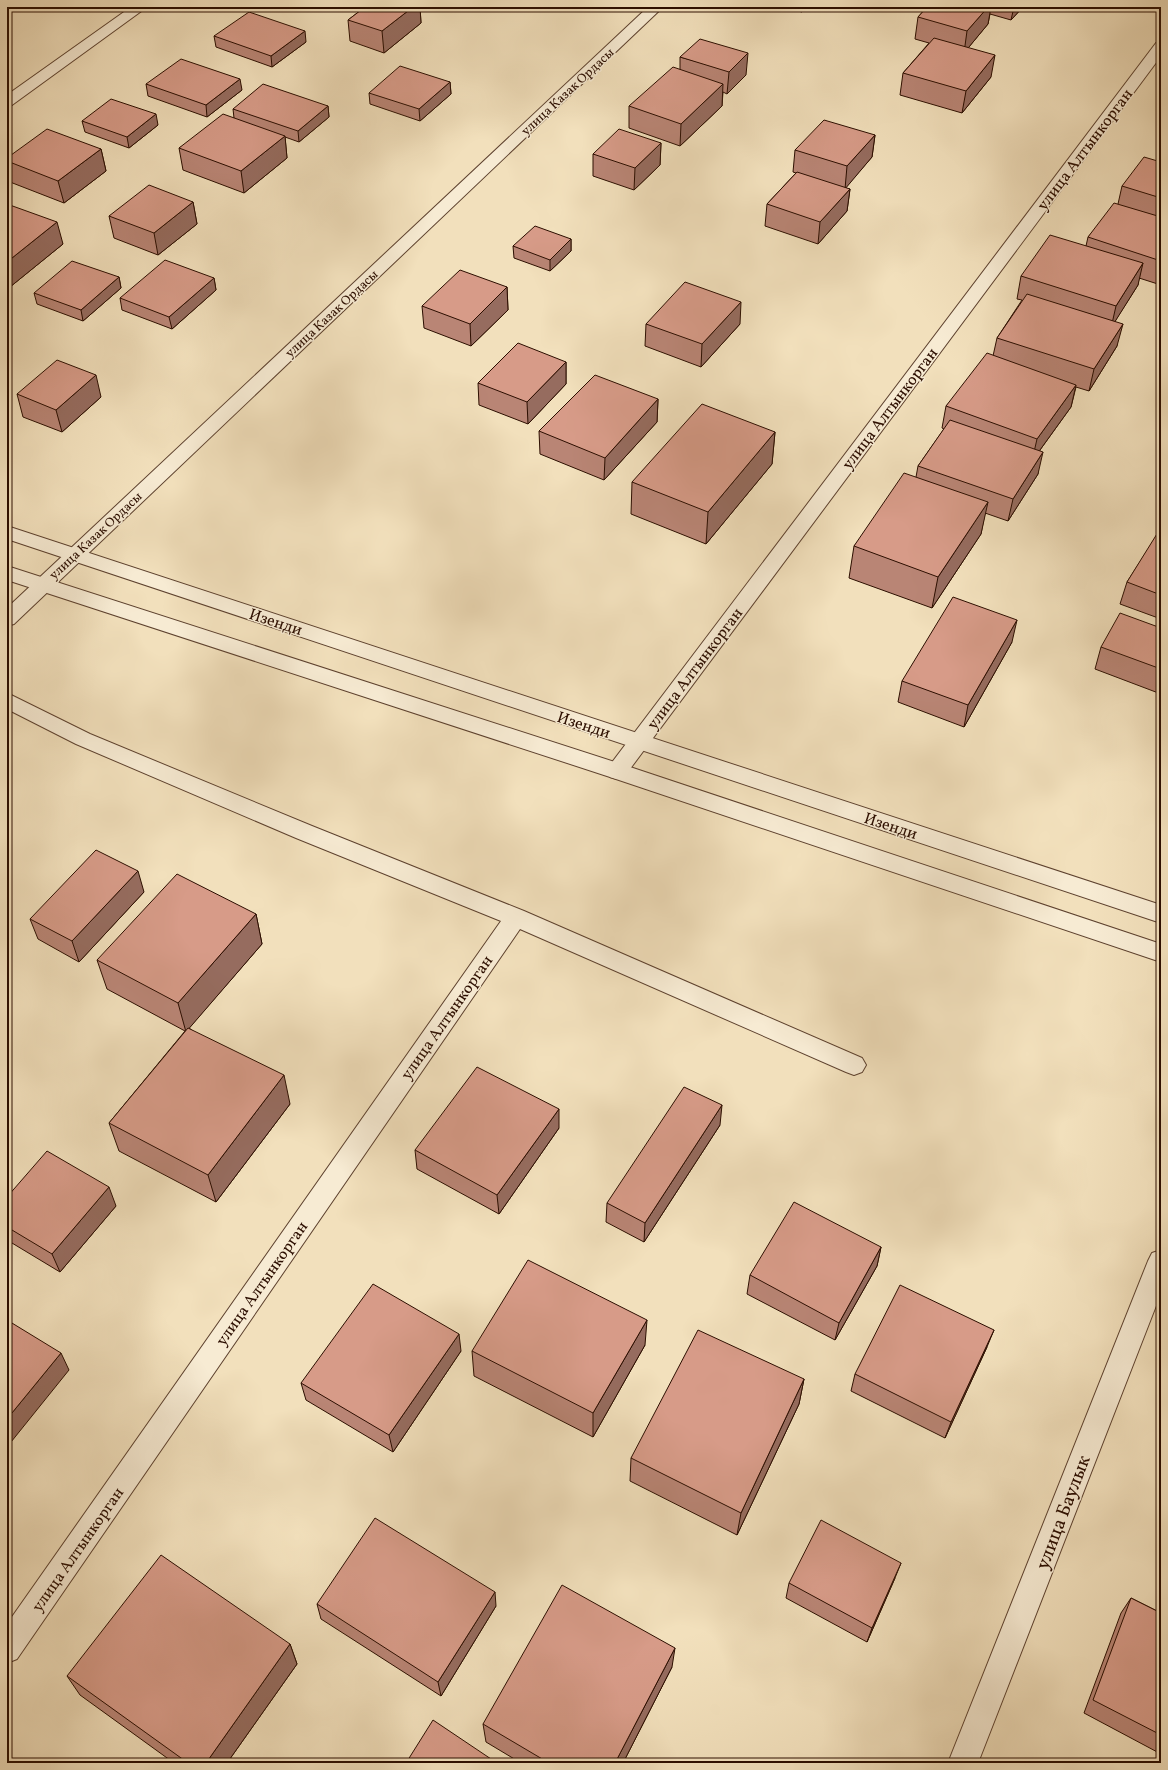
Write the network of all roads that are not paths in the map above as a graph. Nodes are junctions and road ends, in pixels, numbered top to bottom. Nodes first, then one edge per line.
1 (140, 7) edge
2 (656, 7) edge
3 (1161, 46) edge
4 (7, 102) edge
5 (7, 532) edge
6 (75, 554) junction
7 (7, 573) edge
8 (42, 585) junction
9 (7, 619) edge
10 (7, 700) edge
11 (638, 742) junction
12 (617, 771) junction
13 (1161, 914) edge
14 (516, 917) junction
15 (1161, 954) edge
16 (854, 1065) dead end
17 (1161, 1261) edge
18 (7, 1649) edge
19 (963, 1763) edge

1 - 4 street
2 - 6 street, улица Казак Ордасы
3 - 11 street, улица Алтынкорган
5 - 6 street, Изенди
6 - 8 street, улица Казак Ордасы
6 - 11 street, Изенди
7 - 8 street
8 - 9 street, улица Казак Ордасы
8 - 12 street
10 - 14 street
11 - 12 street, улица Алтынкорган
11 - 13 street, Изенди
12 - 15 street
14 - 16 street
14 - 18 street, улица Алтынкорган
17 - 19 street, улица Баулык

